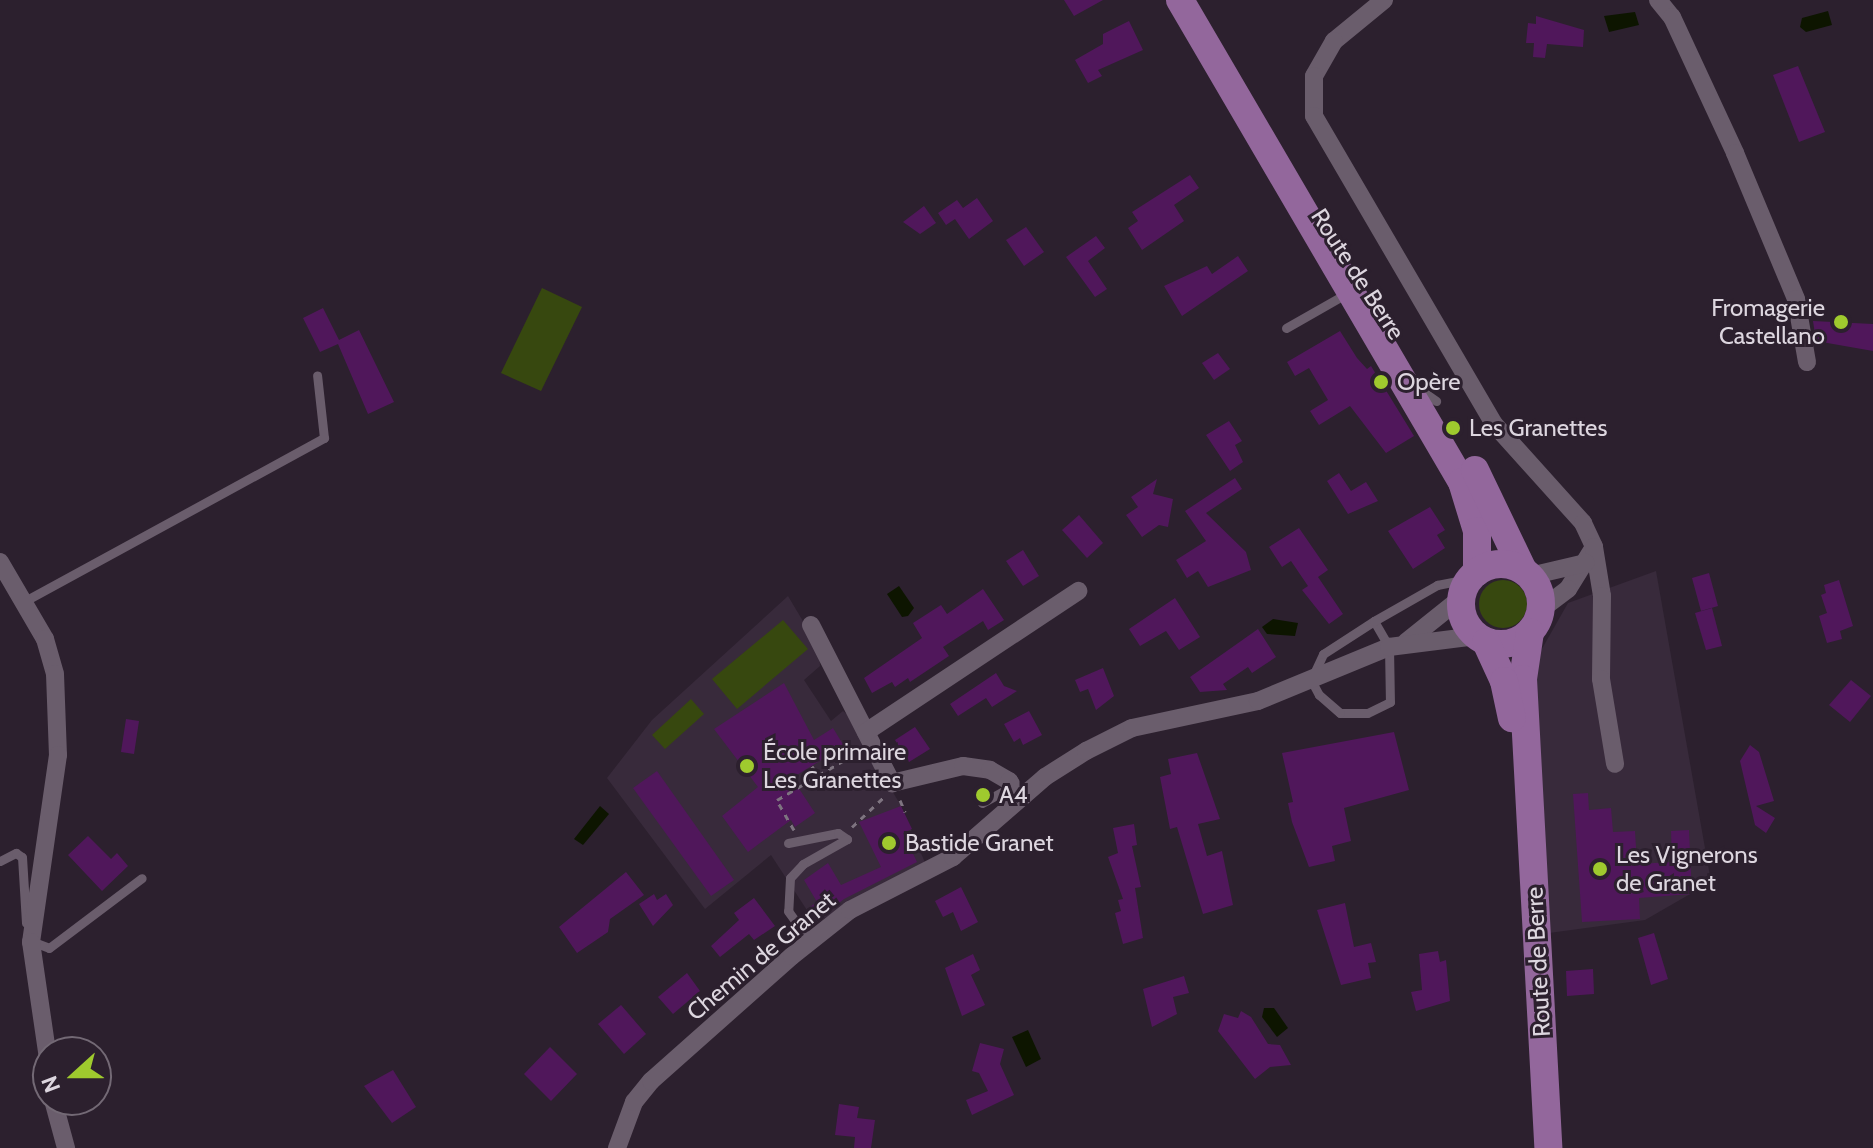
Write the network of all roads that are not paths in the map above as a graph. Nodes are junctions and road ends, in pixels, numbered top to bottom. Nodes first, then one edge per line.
1 (1180, 0) edge
2 (1384, 0) edge
3 (1658, 0) edge
4 (1272, 153) junction
5 (1350, 291) junction
6 (1286, 328) dead end
7 (1807, 362) dead end
8 (317, 375) dead end
9 (1436, 401) junction
10 (1589, 555) junction
11 (0, 562) edge
12 (1526, 573) junction
13 (1469, 583) junction
14 (1078, 591) dead end
15 (23, 602) junction
16 (1536, 620) junction
17 (1374, 621) junction
18 (811, 625) dead end
19 (1481, 639) junction
20 (1396, 646) junction
21 (1311, 680) junction
22 (865, 740) junction
23 (1615, 764) dead end
24 (1527, 776) junction
25 (1017, 792) junction
26 (982, 803) dead end
27 (788, 843) dead end
28 (0, 861) edge
29 (142, 878) dead end
30 (810, 941) junction
31 (31, 942) junction
32 (45, 1036) edge
33 (57, 1116) edge
34 (66, 1148) edge
35 (617, 1148) edge
36 (1548, 1148) edge

1 - 4 main road, Route de Berre
2 - 10 street
3 - 7 street
4 - 5 main road, Route de Berre
4 - 9 main road, Route de Berre
5 - 6 lane
5 - 9 lane
5 - 13 main road, Route de Berre
8 - 15 lane
9 - 12 main road, Route de Berre
10 - 12 street
10 - 16 street
10 - 23 street
11 - 15 street
12 - 13 main road
12 - 16 main road
13 - 17 lane
13 - 19 main road
13 - 20 street, Chemin de Granet
14 - 22 street
15 - 31 street
16 - 19 main road
16 - 24 main road, Route de Berre
17 - 20 lane
17 - 21 lane
18 - 22 street
19 - 20 street, Chemin de Granet
19 - 24 main road, Route de Berre
20 - 21 street, Chemin de Granet
20 - 21 lane
21 - 25 street, Chemin de Granet
22 - 25 street
24 - 36 main road, Route de Berre
25 - 26 lane
25 - 30 street, Chemin de Granet
27 - 30 lane
28 - 31 lane
29 - 31 lane
30 - 35 street, Chemin de Granet
31 - 32 street
33 - 34 street

